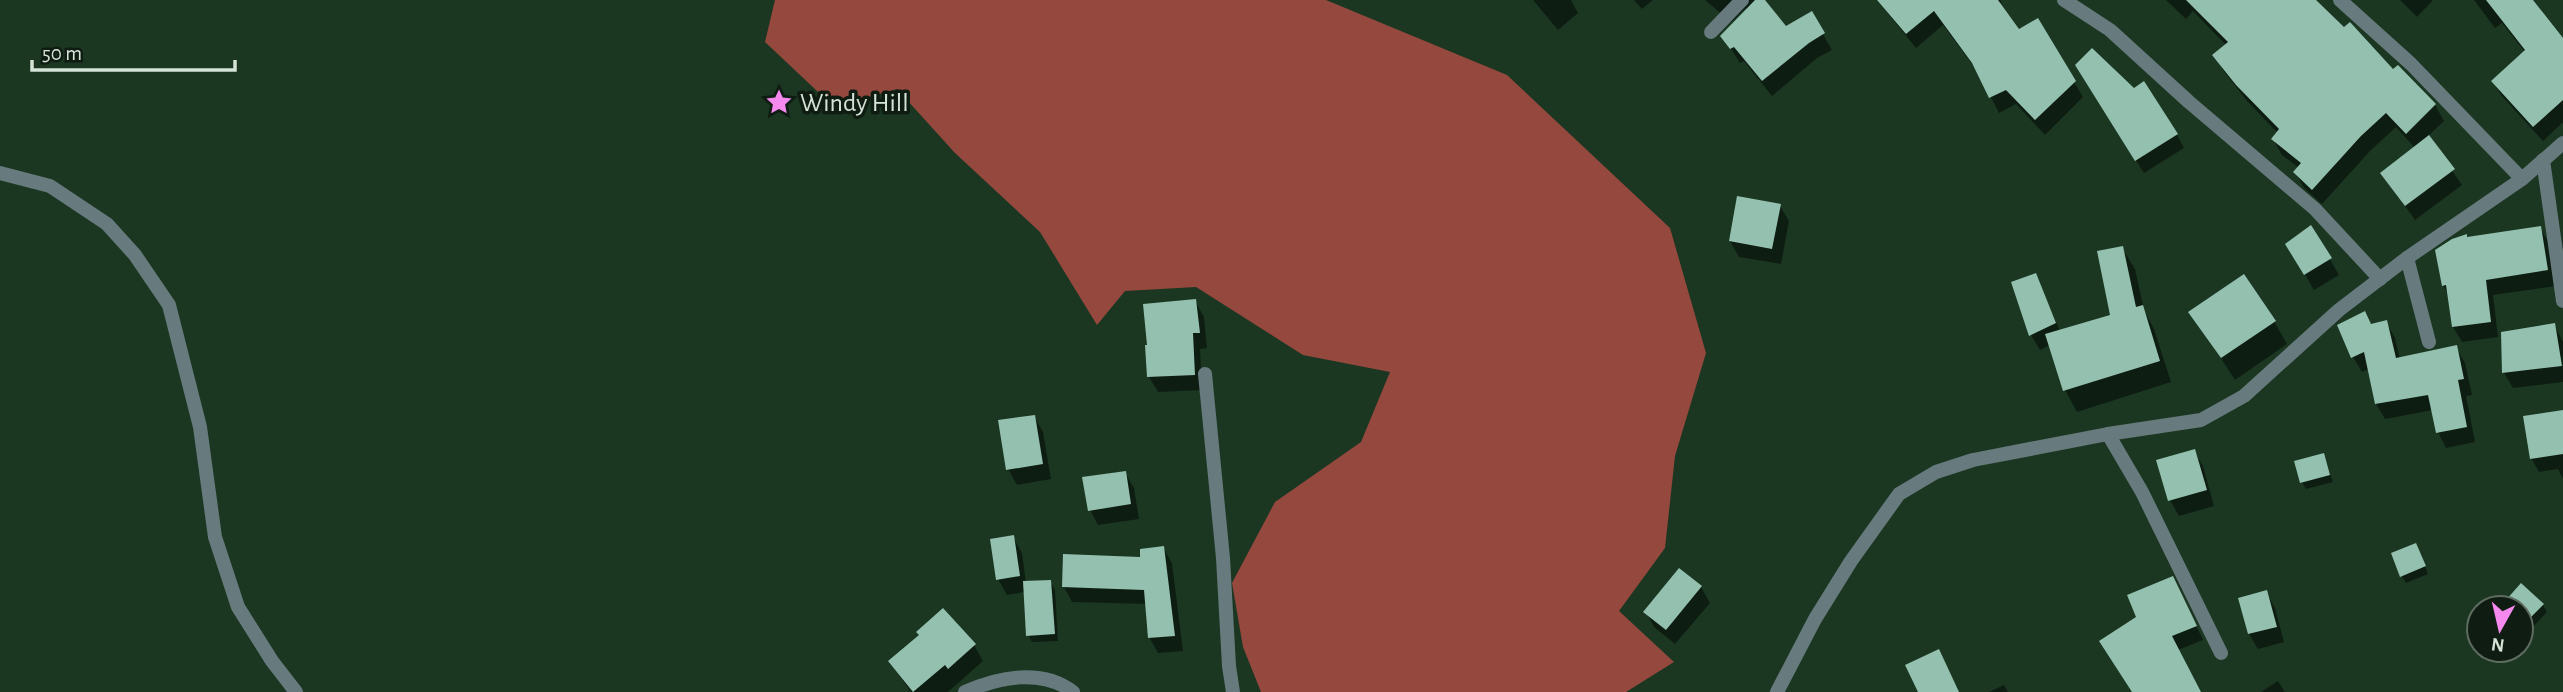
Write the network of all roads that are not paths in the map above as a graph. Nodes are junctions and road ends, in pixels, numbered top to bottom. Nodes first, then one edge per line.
1 (1742, 0) edge
2 (2064, 0) edge
3 (2340, 0) edge
4 (1711, 33) dead end
5 (2563, 143) edge
6 (2543, 160) junction
7 (0, 173) edge
8 (2522, 179) junction
9 (2407, 258) junction
10 (2380, 279) junction
11 (2563, 301) edge
12 (2429, 342) dead end
13 (1205, 374) dead end
14 (2108, 434) junction
15 (2221, 653) dead end
16 (296, 692) edge
17 (965, 692) edge
18 (1073, 692) edge
19 (1233, 692) edge
20 (1777, 692) edge

1 - 4 street
2 - 10 street
3 - 8 street
5 - 6 street
6 - 8 street
6 - 11 street
7 - 16 street
8 - 9 street
9 - 10 street
9 - 12 street
10 - 14 street
13 - 19 street
14 - 15 street
14 - 20 street
17 - 18 street

